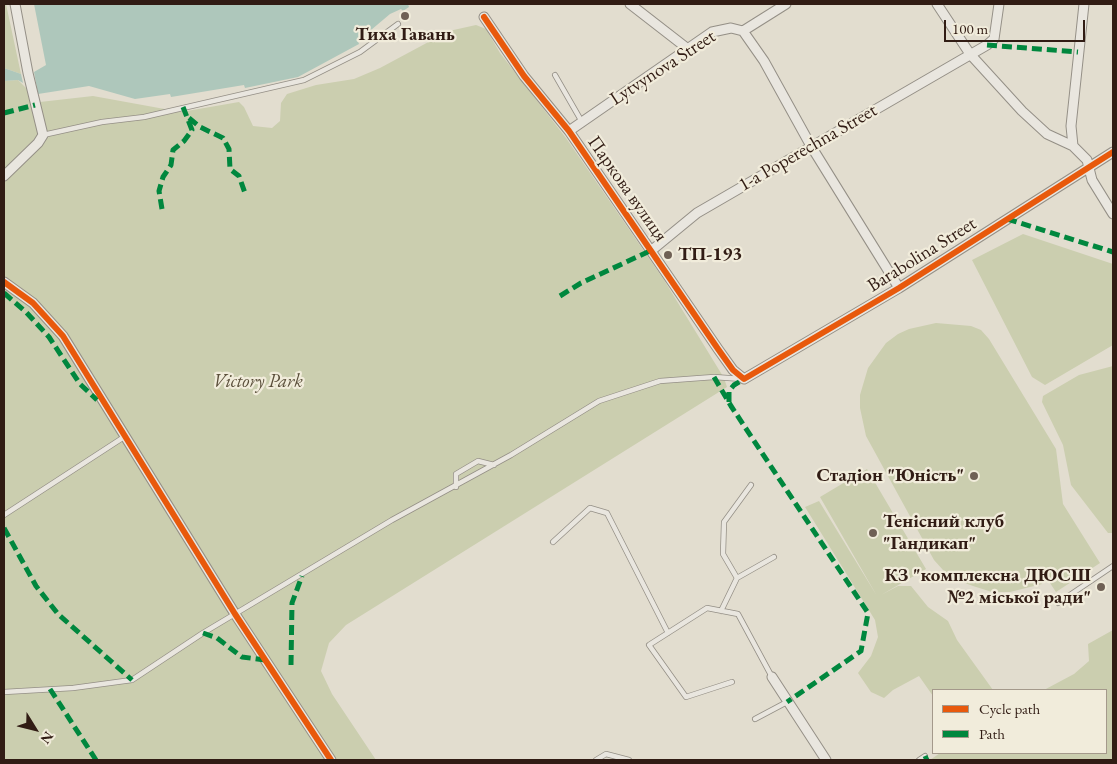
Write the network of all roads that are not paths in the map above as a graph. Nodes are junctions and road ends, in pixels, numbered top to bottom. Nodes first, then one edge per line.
1 (15, 4) edge
2 (630, 4) edge
3 (786, 4) edge
4 (937, 4) edge
5 (999, 4) edge
6 (1084, 4) edge
7 (484, 17) dead end
8 (398, 24) dead end
9 (742, 31) junction
10 (688, 49) junction
11 (970, 54) junction
12 (555, 75) dead end
13 (582, 122) junction
14 (569, 131) junction
15 (43, 135) junction
16 (811, 146) junction
17 (1073, 146) junction
18 (1113, 152) edge
19 (1089, 168) junction
20 (4, 176) edge
21 (1113, 214) edge
22 (652, 250) junction
23 (4, 282) edge
24 (899, 288) junction
25 (744, 379) junction
26 (124, 437) junction
27 (494, 465) junction
28 (750, 485) dead end
29 (456, 487) junction
30 (4, 515) edge
31 (553, 542) dead end
32 (774, 557) dead end
33 (1113, 566) edge
34 (737, 578) junction
35 (1058, 603) dead end
36 (722, 611) junction
37 (236, 614) junction
38 (668, 633) junction
39 (772, 677) joint
40 (732, 682) dead end
41 (4, 692) edge
42 (787, 702) junction
43 (756, 719) dead end
44 (924, 756) dead end
45 (331, 760) edge
46 (596, 760) edge
47 (628, 760) edge
48 (826, 760) edge
49 (919, 760) edge

1 - 15 street
2 - 10 street
3 - 9 street, Lytvynova Street
4 - 11 street
5 - 11 street, 1-a Poperechna Street
6 - 17 street
7 - 14 street, Паркова вулиця
8 - 15 lane
9 - 10 street, Lytvynova Street
9 - 16 street
10 - 13 street, Lytvynova Street
11 - 16 street, 1-a Poperechna Street
11 - 17 street
12 - 13 lane
13 - 14 street, Lytvynova Street
14 - 22 street, Паркова вулиця
15 - 20 street
16 - 22 street, 1-a Poperechna Street
16 - 24 street
17 - 19 street
18 - 19 street, Barabolina Street
19 - 21 street
19 - 24 street, Barabolina Street
22 - 25 street, Паркова вулиця
23 - 26 street
24 - 25 street, Barabolina Street
25 - 27 lane
26 - 30 lane
26 - 37 street
27 - 29 lane
27 - 29 lane
28 - 34 lane
29 - 37 lane
31 - 38 lane
32 - 34 lane
33 - 35 lane
34 - 36 lane
36 - 38 lane
36 - 39 lane
37 - 41 lane
37 - 45 street
38 - 40 lane
39 - 42 street
42 - 43 lane
42 - 48 street
44 - 49 lane
46 - 47 lane

